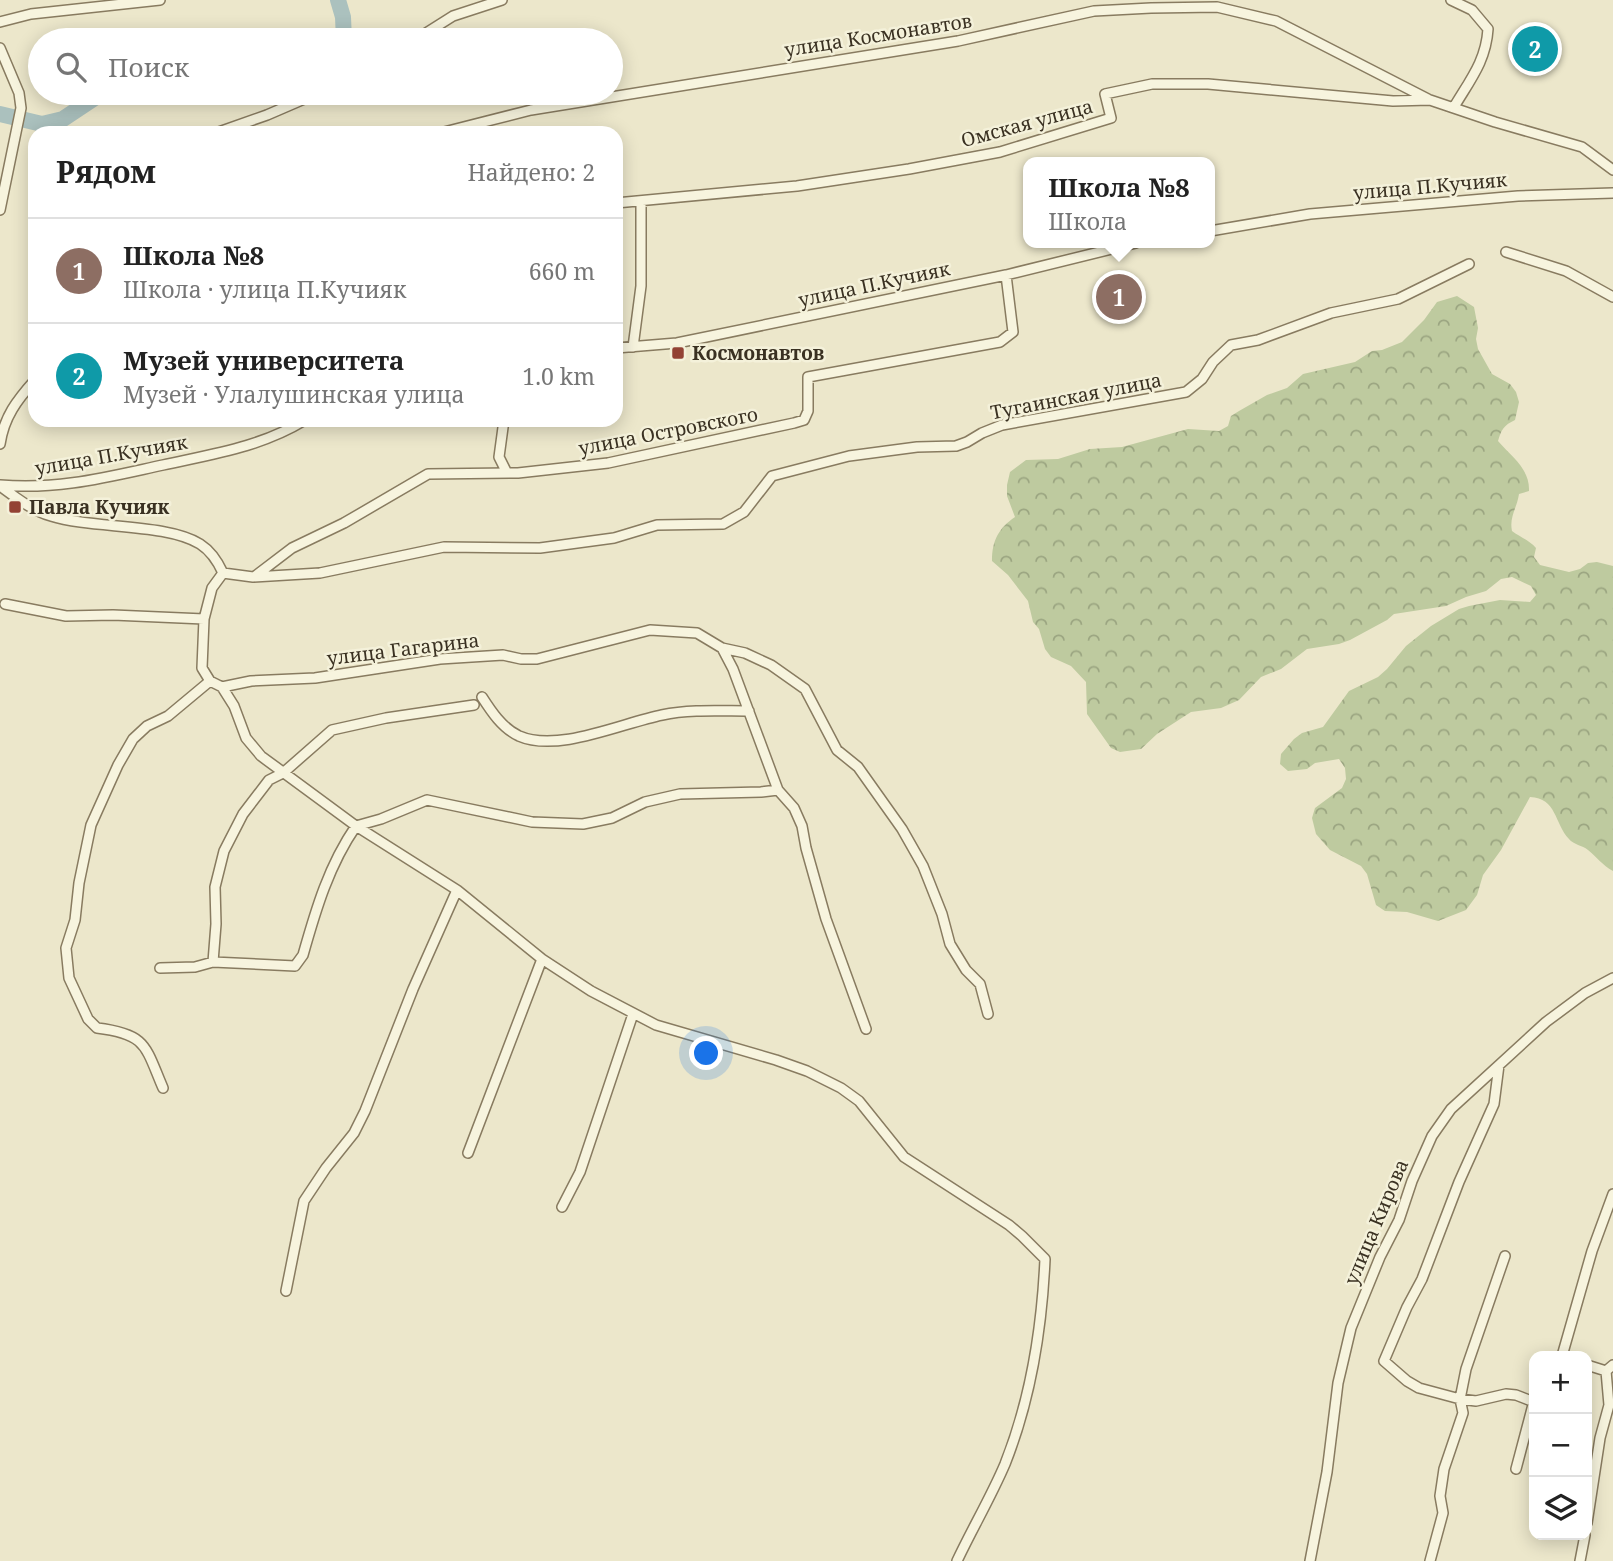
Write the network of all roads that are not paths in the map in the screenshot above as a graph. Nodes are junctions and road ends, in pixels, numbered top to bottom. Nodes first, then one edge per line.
1 (160, 0) edge
2 (502, 0) edge
3 (1451, 0) edge
4 (0, 22) edge
5 (434, 28) edge
6 (0, 48) edge
7 (623, 95) edge
8 (1430, 100) junction
9 (290, 105) edge
10 (562, 105) edge
11 (1454, 107) junction
12 (236, 126) edge
13 (468, 126) edge
14 (1613, 170) edge
15 (1613, 193) edge
16 (641, 201) junction
17 (623, 202) edge
18 (0, 210) edge
19 (1215, 230) edge
20 (1116, 248) edge
21 (1506, 252) dead end
22 (1469, 264) dead end
23 (1006, 275) junction
24 (1613, 297) edge
25 (633, 347) junction
26 (623, 348) edge
27 (28, 388) edge
28 (293, 427) edge
29 (503, 427) edge
30 (0, 444) edge
31 (507, 474) junction
32 (0, 486) edge
33 (223, 573) junction
34 (253, 577) junction
35 (5, 604) dead end
36 (204, 619) junction
37 (722, 648) junction
38 (209, 681) junction
39 (222, 687) junction
40 (482, 697) dead end
41 (474, 705) dead end
42 (749, 711) junction
43 (283, 773) junction
44 (778, 790) junction
45 (356, 825) junction
46 (457, 890) junction
47 (542, 959) junction
48 (213, 962) junction
49 (159, 968) dead end
50 (1613, 978) edge
51 (633, 1014) junction
52 (988, 1014) dead end
53 (866, 1029) dead end
54 (1499, 1065) junction
55 (163, 1088) dead end
56 (468, 1153) dead end
57 (1613, 1194) edge
58 (562, 1207) dead end
59 (1505, 1256) dead end
60 (286, 1291) dead end
61 (1564, 1351) edge
62 (1609, 1368) edge
63 (1460, 1399) junction
64 (1529, 1400) edge
65 (1531, 1414) edge
66 (1516, 1469) dead end
67 (1592, 1490) edge
68 (1584, 1540) edge
69 (957, 1561) edge
70 (1310, 1561) edge
71 (1430, 1561) edge
72 (1580, 1561) edge

1 - 4 street
2 - 5 street
3 - 11 street
6 - 18 street
7 - 8 street, улица Космонавтов
8 - 11 street, Омская улица
8 - 16 street, Омская улица
9 - 12 street
10 - 13 street, улица Космонавтов
11 - 14 street, Омская улица
15 - 19 street, улица П.Кучияк
16 - 17 street, Омская улица
16 - 25 street
20 - 23 street, улица П.Кучияк
21 - 24 street
22 - 34 street, Тугаинская улица
23 - 25 street, улица П.Кучияк
23 - 31 street, улица Островского
25 - 26 street, улица П.Кучияк
27 - 30 street
28 - 32 street, улица П.Кучияк
29 - 31 street
31 - 34 street, улица Островского
32 - 33 street
33 - 34 street, Тугаинская улица
33 - 36 street
35 - 36 street
36 - 38 street
37 - 39 street, улица Гагарина
37 - 42 street
37 - 52 street, улица Гагарина
38 - 39 street
38 - 55 street
39 - 43 street
40 - 42 street
41 - 43 street
42 - 44 street
43 - 45 street
43 - 48 street
44 - 45 street
44 - 53 street
45 - 46 street
45 - 48 street
46 - 47 street
46 - 60 street
47 - 51 street
47 - 56 street
48 - 49 street
50 - 54 street, улица Кирова
51 - 58 street
51 - 69 street
54 - 63 street
54 - 70 street, улица Кирова
57 - 61 street
59 - 63 street
62 - 67 street
63 - 64 street
63 - 71 street
65 - 66 street
68 - 72 street

